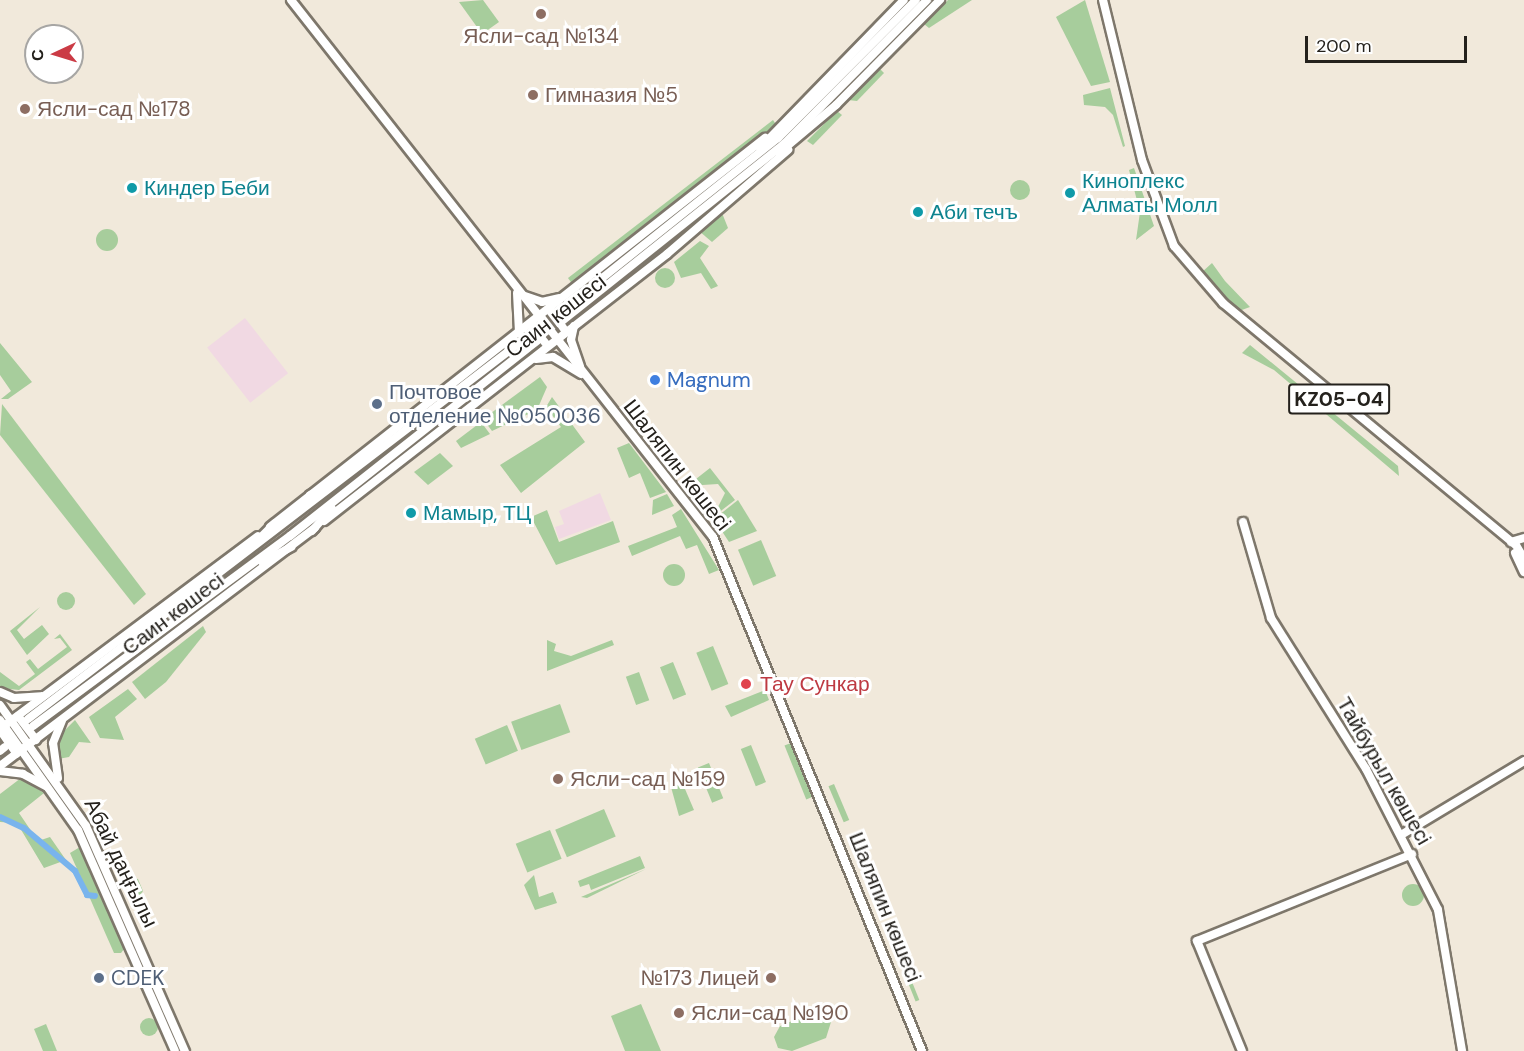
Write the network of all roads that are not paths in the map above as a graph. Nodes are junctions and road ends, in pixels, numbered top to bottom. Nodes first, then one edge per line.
1 (291, 0) edge
2 (904, 0) edge
3 (916, 0) edge
4 (927, 0) edge
5 (940, 0) edge
6 (1098, 0) edge
7 (1103, 0) edge
8 (1117, 52) junction
9 (863, 56) junction
10 (864, 66) junction
11 (834, 72) junction
12 (843, 98) junction
13 (774, 130) junction
14 (797, 142) junction
15 (747, 163) junction
16 (758, 166) junction
17 (573, 290) junction
18 (517, 291) junction
19 (556, 315) junction
20 (538, 318) junction
21 (530, 324) junction
22 (574, 325) junction
23 (566, 332) junction
24 (519, 333) junction
25 (556, 340) junction
26 (548, 346) junction
27 (526, 362) junction
28 (584, 375) junction
29 (357, 472) junction
30 (347, 491) junction
31 (310, 495) junction
32 (1243, 522) dead end
33 (274, 524) junction
34 (312, 531) junction
35 (1524, 538) edge
36 (1511, 542) junction
37 (291, 547) junction
38 (1522, 555) edge
39 (233, 566) junction
40 (1524, 572) edge
41 (238, 575) junction
42 (0, 692) edge
43 (45, 695) junction
44 (0, 705) edge
45 (62, 720) junction
46 (6, 724) edge
47 (27, 747) junction
48 (1524, 761) edge
49 (0, 766) edge
50 (0, 771) edge
51 (58, 790) junction
52 (1401, 835) junction
53 (1412, 854) junction
54 (175, 1051) edge
55 (185, 1051) edge
56 (922, 1051) edge
57 (1242, 1051) edge
58 (1462, 1051) edge

1 - 18 main road, Шаляпин көшесі
2 - 11 main road, Саин көшесі
3 - 9 main road, Саин көшесі
4 - 10 main road, Саин көшесі
5 - 12 main road, Саин көшесі
6 - 8 main road, KZ05-04
7 - 8 main road, KZ05-04
8 - 36 main road, KZ05-04
9 - 11 main road
9 - 15 main road, Саин көшесі
10 - 12 main road
10 - 16 main road, Саин көшесі
11 - 13 main road, Саин көшесі
12 - 14 main road, Саин көшесі
13 - 15 main road
13 - 17 main road, Саин көшесі
14 - 16 main road
14 - 22 main road, Саин көшесі
15 - 19 main road, Саин көшесі
16 - 19 main road, Саин көшесі
17 - 18 main road
17 - 19 main road, Саин көшесі
18 - 20 main road, Шаляпин көшесі
18 - 24 main road
19 - 20 main road, Саин көшесі
19 - 23 main road
20 - 21 main road, Саин көшесі
20 - 25 main road, Шаляпин көшесі
21 - 24 main road, Саин көшесі
21 - 26 main road
22 - 23 main road, Саин көшесі
22 - 28 main road
23 - 25 main road, Саин көшесі
24 - 31 main road, Саин көшесі
25 - 26 main road, Саин көшесі
25 - 28 main road, Шаляпин көшесі
26 - 27 main road, Саин көшесі
27 - 28 main road
27 - 34 main road, Саин көшесі
28 - 56 main road, Шаляпин көшесі
29 - 30 main road, Саин көшесі
29 - 31 main road
29 - 39 main road, Саин көшесі
30 - 34 main road
30 - 41 main road, Саин көшесі
31 - 33 main road, Саин көшесі
32 - 52 main road, Тайбурыл көшесі
33 - 39 main road
33 - 43 main road, Саин көшесі
34 - 37 main road, Саин көшесі
35 - 36 main road
35 - 38 main road
36 - 38 main road, KZ05-04
36 - 40 main road, KZ05-04
37 - 41 main road
37 - 45 main road, Саин көшесі
39 - 41 main road, Саин көшесі
42 - 43 main road
43 - 46 main road, Саин көшесі
44 - 46 main road, Абай даңғылы
45 - 47 main road, Саин көшесі
45 - 51 main road
46 - 47 main road, Абай даңғылы
46 - 47 main road
47 - 49 main road, Саин көшесі
47 - 51 main road, Абай даңғылы
48 - 52 main road
50 - 51 main road
51 - 54 main road, Абай даңғылы
51 - 55 main road, Абай даңғылы
52 - 53 main road, Тайбурыл көшесі
53 - 57 main road
53 - 58 main road, Тайбурыл көшесі

